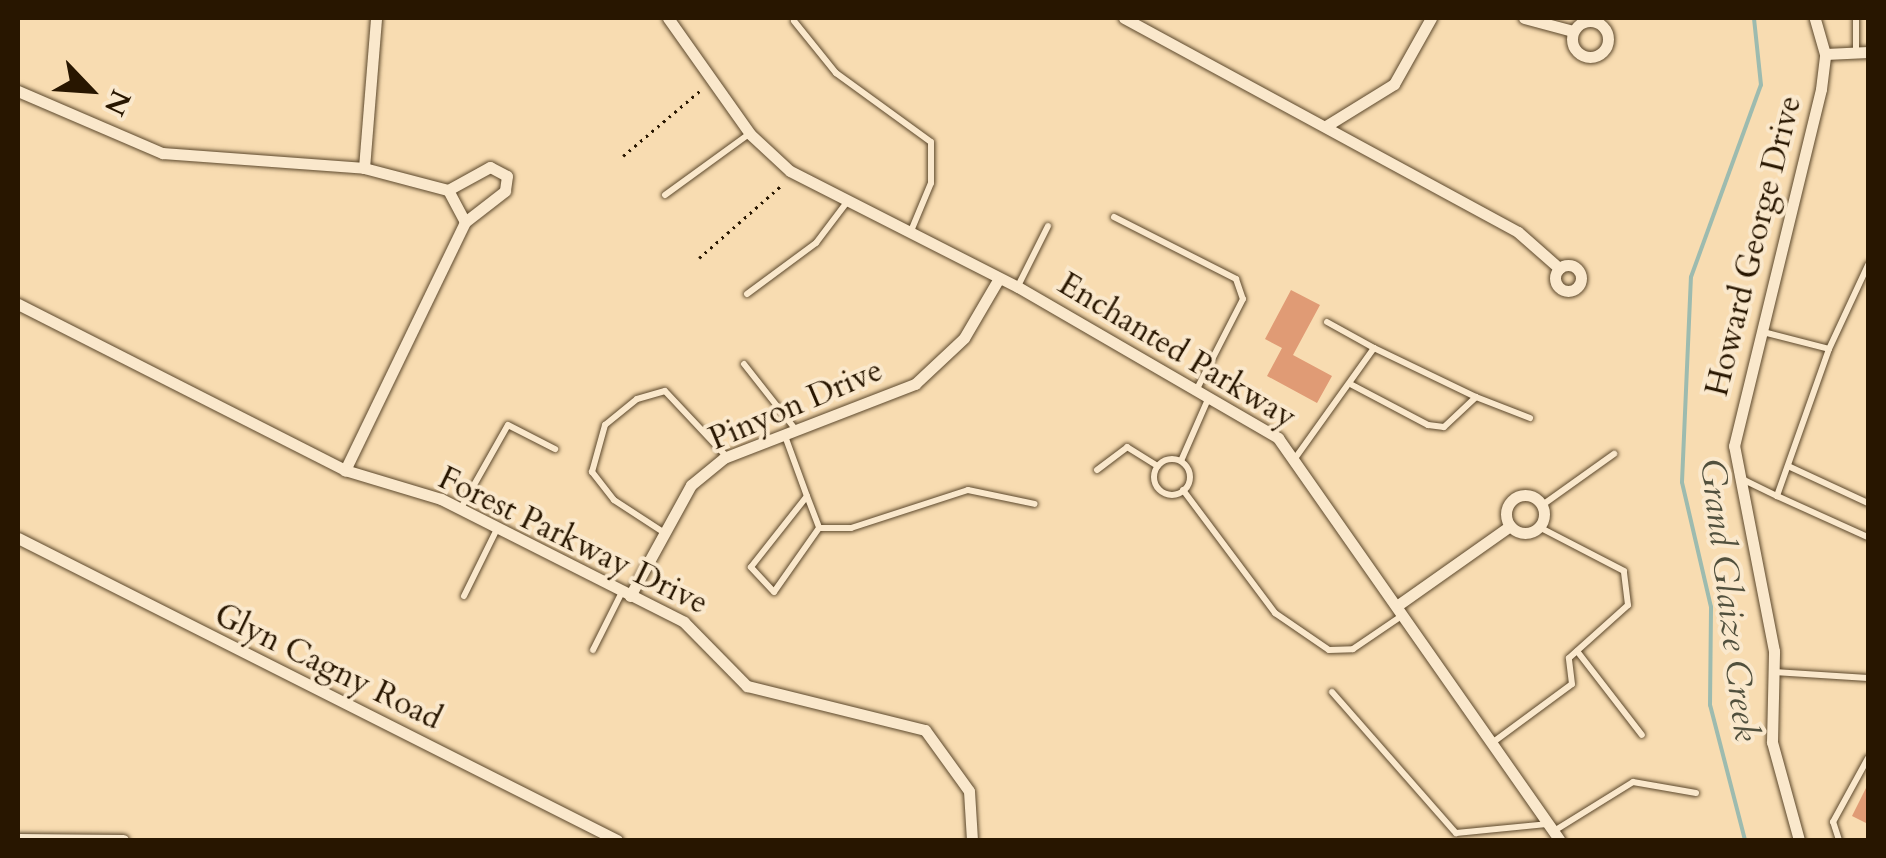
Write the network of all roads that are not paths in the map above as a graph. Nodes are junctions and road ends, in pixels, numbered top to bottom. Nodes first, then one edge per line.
1 (376, 18) edge
2 (668, 18) edge
3 (1124, 18) edge
4 (1431, 18) edge
5 (1524, 18) edge
6 (1815, 18) edge
7 (1856, 18) edge
8 (794, 21) dead end
9 (1574, 32) dead end
10 (1862, 53) edge
11 (1826, 54) junction
12 (18, 91) edge
13 (1326, 126) junction
14 (750, 134) junction
15 (364, 168) junction
16 (448, 190) junction
17 (665, 194) dead end
18 (847, 202) junction
19 (1114, 217) dead end
20 (464, 222) junction
21 (1048, 226) dead end
22 (910, 232) junction
23 (1868, 265) edge
24 (1559, 268) dead end
25 (1000, 278) junction
26 (1018, 287) junction
27 (747, 294) dead end
28 (18, 304) edge
29 (1328, 322) dead end
30 (1763, 332) junction
31 (1374, 348) junction
32 (1829, 349) junction
33 (744, 364) dead end
34 (1352, 385) junction
35 (1203, 392) junction
36 (1476, 396) junction
37 (1530, 418) dead end
38 (791, 433) junction
39 (555, 449) dead end
40 (1614, 454) dead end
41 (727, 456) junction
42 (1296, 457) junction
43 (1181, 461) junction
44 (1157, 466) junction
45 (1788, 466) junction
46 (346, 470) junction
47 (1098, 470) dead end
48 (1735, 477) junction
49 (1183, 490) junction
50 (807, 496) junction
51 (1777, 496) junction
52 (1868, 503) edge
53 (1035, 504) dead end
54 (1541, 506) junction
55 (460, 510) junction
56 (1510, 526) junction
57 (1539, 527) junction
58 (497, 528) junction
59 (819, 528) junction
60 (660, 530) junction
61 (1868, 537) edge
62 (18, 538) edge
63 (626, 594) junction
64 (464, 596) dead end
65 (1401, 610) junction
66 (593, 650) dead end
67 (1578, 651) junction
68 (1773, 672) junction
69 (1868, 678) edge
70 (1332, 692) dead end
71 (1642, 735) dead end
72 (1492, 743) junction
73 (1868, 758) edge
74 (1866, 768) edge
75 (1696, 794) dead end
76 (1555, 835) edge
77 (18, 839) edge
78 (123, 840) edge
79 (617, 840) edge
80 (972, 840) edge
81 (1799, 840) edge
82 (1839, 840) edge

1 - 15 street
2 - 14 street, Enchanted Parkway
3 - 13 street
4 - 13 street
5 - 9 street
6 - 11 street, Howard George Drive
7 - 10 lane
8 - 22 lane
10 - 11 street
11 - 30 street, Howard George Drive
12 - 15 street
13 - 24 street
14 - 17 lane
14 - 18 street, Enchanted Parkway
15 - 16 street
16 - 20 street
16 - 20 street
18 - 22 street, Enchanted Parkway
18 - 27 lane
19 - 35 lane
20 - 46 street
21 - 26 lane
22 - 25 street, Enchanted Parkway
23 - 32 lane
25 - 26 street, Enchanted Parkway
25 - 38 street, Pinyon Drive
26 - 35 street, Enchanted Parkway
28 - 46 street, Forest Parkway Drive
29 - 31 lane
30 - 32 lane
30 - 48 street, Howard George Drive
31 - 34 lane
31 - 36 lane
32 - 45 lane
33 - 38 lane
34 - 36 lane
34 - 42 lane
35 - 42 street, Enchanted Parkway
35 - 43 lane
36 - 37 lane
38 - 41 street, Pinyon Drive
38 - 50 lane
39 - 55 lane
40 - 54 lane
41 - 60 street, Pinyon Drive
41 - 60 lane
42 - 65 street, Enchanted Parkway
43 - 44 lane
43 - 49 lane
44 - 47 lane
44 - 49 lane
45 - 51 lane
45 - 52 lane
46 - 55 street, Forest Parkway Drive
48 - 51 lane
48 - 68 street, Howard George Drive
49 - 65 lane
50 - 59 lane
50 - 59 lane
51 - 61 lane
53 - 59 lane
54 - 56 street
54 - 57 street
55 - 58 street, Forest Parkway Drive
56 - 57 street
56 - 65 street
57 - 67 lane
58 - 63 street, Forest Parkway Drive
58 - 64 lane
60 - 63 street, Pinyon Drive
62 - 79 street, Glyn Cagny Road
63 - 66 lane
63 - 80 street, Forest Parkway Drive
65 - 72 street, Enchanted Parkway
67 - 71 lane
67 - 72 lane
68 - 69 lane
68 - 81 street, Howard George Drive
70 - 76 lane
72 - 76 street, Enchanted Parkway
73 - 74 lane
74 - 82 lane
75 - 76 lane
77 - 78 street

